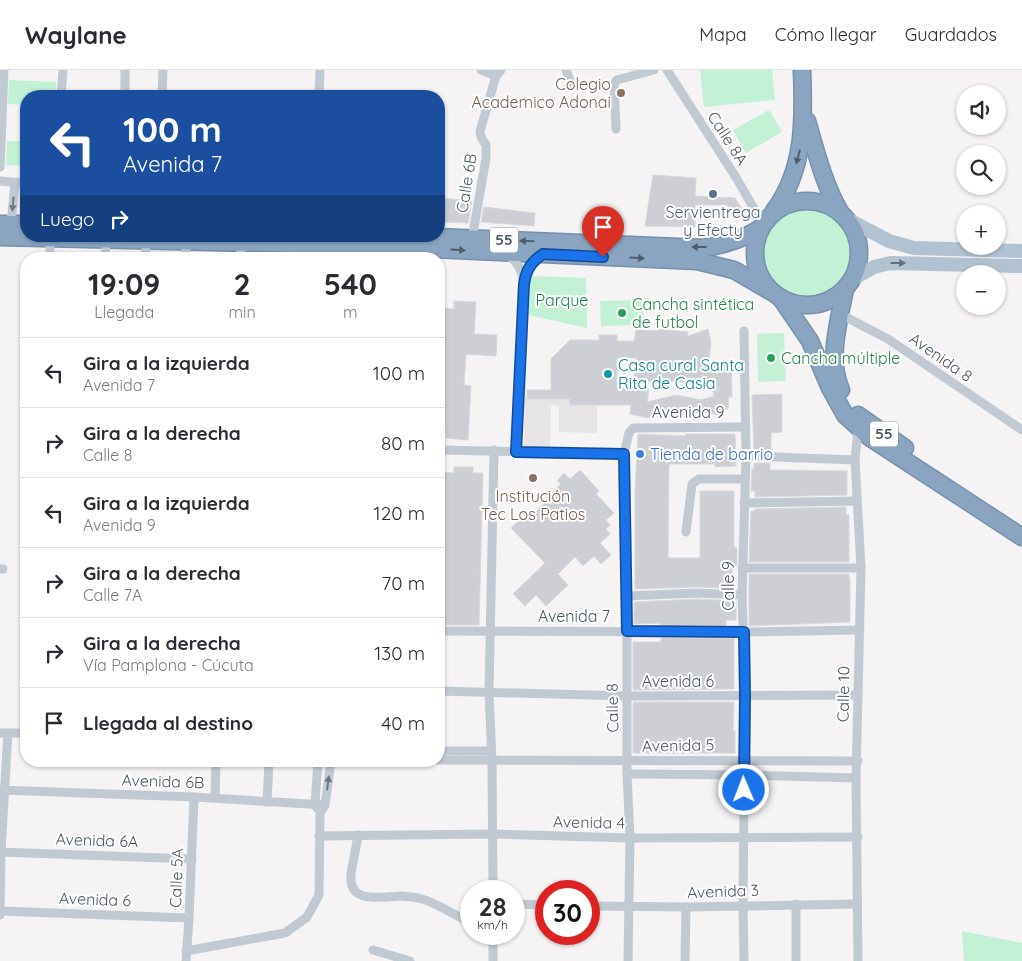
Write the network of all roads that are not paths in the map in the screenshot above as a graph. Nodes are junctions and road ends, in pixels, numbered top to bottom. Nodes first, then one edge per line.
1 (4, 70) edge
2 (63, 70) edge
3 (125, 70) edge
4 (163, 70) edge
5 (320, 70) edge
6 (481, 70) edge
7 (566, 70) edge
8 (654, 70) edge
9 (667, 70) edge
10 (802, 70) edge
11 (499, 73) edge
12 (571, 83) dead end
13 (61, 90) edge
14 (125, 90) edge
15 (162, 90) edge
16 (319, 90) edge
17 (803, 109) junction
18 (616, 129) dead end
19 (0, 167) edge
20 (0, 181) edge
21 (15, 183) junction
22 (20, 183) edge
23 (843, 216) junction
24 (766, 222) junction
25 (9, 227) edge
26 (445, 238) edge
27 (472, 239) junction
28 (192, 242) edge
29 (350, 247) edge
30 (241, 251) edge
31 (293, 251) edge
32 (1022, 251) edge
33 (503, 252) junction
34 (543, 254) junction
35 (1022, 266) edge
36 (524, 284) junction
37 (849, 284) junction
38 (776, 295) junction
39 (840, 314) junction
40 (744, 331) dead end
41 (746, 427) junction
42 (858, 428) junction
43 (1022, 430) edge
44 (445, 450) edge
45 (494, 450) junction
46 (516, 452) junction
47 (624, 454) junction
48 (746, 456) junction
49 (855, 460) junction
50 (745, 479) junction
51 (857, 501) junction
52 (744, 503) junction
53 (1022, 524) edge
54 (686, 532) dead end
55 (1022, 537) edge
56 (742, 568) junction
57 (861, 568) junction
58 (742, 595) junction
59 (627, 596) junction
60 (860, 630) junction
61 (445, 631) edge
62 (490, 631) junction
63 (627, 631) junction
64 (744, 632) junction
65 (445, 691) edge
66 (489, 692) junction
67 (745, 695) junction
68 (626, 696) junction
69 (858, 696) junction
70 (4, 733) edge
71 (20, 733) edge
72 (445, 752) edge
73 (492, 756) junction
74 (445, 760) edge
75 (744, 760) junction
76 (628, 761) junction
77 (858, 761) junction
78 (216, 767) edge
79 (269, 767) edge
80 (318, 767) edge
81 (330, 767) edge
82 (627, 774) junction
83 (745, 775) junction
84 (856, 778) junction
85 (3, 790) edge
86 (194, 797) junction
87 (215, 798) junction
88 (267, 802) junction
89 (316, 804) junction
90 (325, 804) junction
91 (320, 813) junction
92 (493, 834) junction
93 (358, 835) junction
94 (319, 836) junction
95 (744, 837) junction
96 (630, 838) junction
97 (858, 838) junction
98 (1, 852) edge
99 (192, 859) junction
100 (493, 880) edge
101 (796, 904) junction
102 (857, 904) junction
103 (742, 905) junction
104 (600, 906) edge
105 (630, 907) junction
106 (686, 907) junction
107 (0, 910) edge
108 (0, 915) edge
109 (460, 917) edge
110 (189, 918) junction
111 (493, 945) edge
112 (373, 950) dead end
113 (186, 951) junction
114 (186, 961) edge
115 (410, 961) edge
116 (493, 961) edge
117 (628, 961) edge
118 (685, 961) edge
119 (744, 961) edge
120 (796, 961) edge
121 (858, 961) edge

1 - 19 street
2 - 13 street
3 - 14 street
4 - 15 street
5 - 16 street
6 - 11 street
7 - 12 street
8 - 18 street
9 - 24 street, Calle 8A
10 - 17 highway, 55
11 - 27 street, Calle 6B
17 - 23 highway, 55
17 -> 24 highway, 55
20 - 21 street
21 - 22 street
21 -> 25 street
23 - 24 highway, 55
23 - 32 main road
23 - 37 highway, 55
24 -> 27 highway, 55
24 - 38 highway, 55
26 - 27 highway, 55
28 - 30 highway, 55
29 - 31 highway, 55
29 -> 33 highway, 55
30 - 31 highway, 55
33 - 34 highway, 55
33 - 36 street
34 - 36 street
34 -> 38 highway, 55
37 -> 35 main road
36 - 46 street
37 - 38 highway, 55
37 - 39 highway, 55
38 - 42 highway, 55
39 - 43 street, Avenida 8
39 - 53 highway, 55
40 - 41 street, Calle 9
41 - 47 street, Avenida 9
41 - 48 street, Calle 9
42 - 49 street, Calle 10
42 - 55 highway, 55
44 - 45 street
45 - 46 street
45 - 62 street
46 - 47 street
47 - 59 street, Calle 8
48 - 49 street
48 - 50 street, Calle 9
49 - 51 street, Calle 10
50 - 52 street, Calle 9
50 - 54 street
51 - 52 street
51 - 57 street, Calle 10
52 - 56 street, Calle 9
56 - 57 street
56 - 58 street, Calle 9
57 - 60 street, Calle 10
58 - 59 street, Avenida 7
58 - 64 street, Calle 9
59 - 63 street, Calle 8
60 - 64 street, Avenida 7
60 - 69 street, Calle 10
61 - 62 street, Avenida 7
62 - 63 street, Avenida 7
62 - 66 street
63 - 64 street, Avenida 7
63 - 68 street, Calle 8
64 - 67 street, Calle 9
65 - 66 street, Avenida 6
66 - 68 street, Avenida 6
66 - 73 street
67 - 68 street, Avenida 6
67 - 69 street, Avenida 6
67 - 75 street, Calle 9
68 - 76 street, Calle 8
69 - 77 street, Calle 10
70 - 71 street
70 - 85 street
72 - 73 street, Avenida 5
73 - 74 street, Avenida 5
73 - 76 street, Avenida 5
73 - 92 street
75 - 76 street, Avenida 5
75 - 77 street, Avenida 5
75 - 83 street, Calle 9
76 - 82 street, Calle 8
77 - 84 street, Calle 10
78 - 87 street
79 - 88 street
80 - 89 street
90 -> 81 street
82 - 83 street, Avenida 5
82 - 96 street, Calle 8
83 - 84 street, Avenida 5
83 - 95 street, Calle 9
84 - 97 street, Calle 10
85 - 86 street, Avenida 6B
85 - 98 street
86 - 87 street, Avenida 6B
86 - 99 street, Calle 5A
87 - 88 street, Avenida 6B
88 - 89 street, Avenida 6B
89 - 90 street, Avenida 6B
89 - 91 street
90 - 91 street
91 - 94 street
92 - 93 street, Avenida 4
92 - 96 street, Avenida 4
92 - 100 street
93 - 94 street, Avenida 4
93 - 109 street
94 - 113 street
95 - 96 street, Avenida 4
95 - 97 street, Avenida 4
95 - 103 street, Calle 9
96 - 105 street, Calle 8
97 - 102 street, Calle 10
98 - 99 street, Avenida 6A
98 - 107 street
99 - 110 street, Calle 5A
101 - 102 street, Avenida 3
101 - 103 street, Avenida 3
101 - 120 street
102 - 121 street, Calle 10
103 - 106 street, Avenida 3
103 - 119 street, Calle 9
104 - 105 street, Avenida 3
105 - 106 street, Avenida 3
105 - 117 street, Calle 8
106 - 118 street
107 - 108 street
107 - 110 street, Avenida 6
110 - 113 street, Calle 5A
111 - 116 street
112 - 115 street
113 - 114 street, Calle 5A

